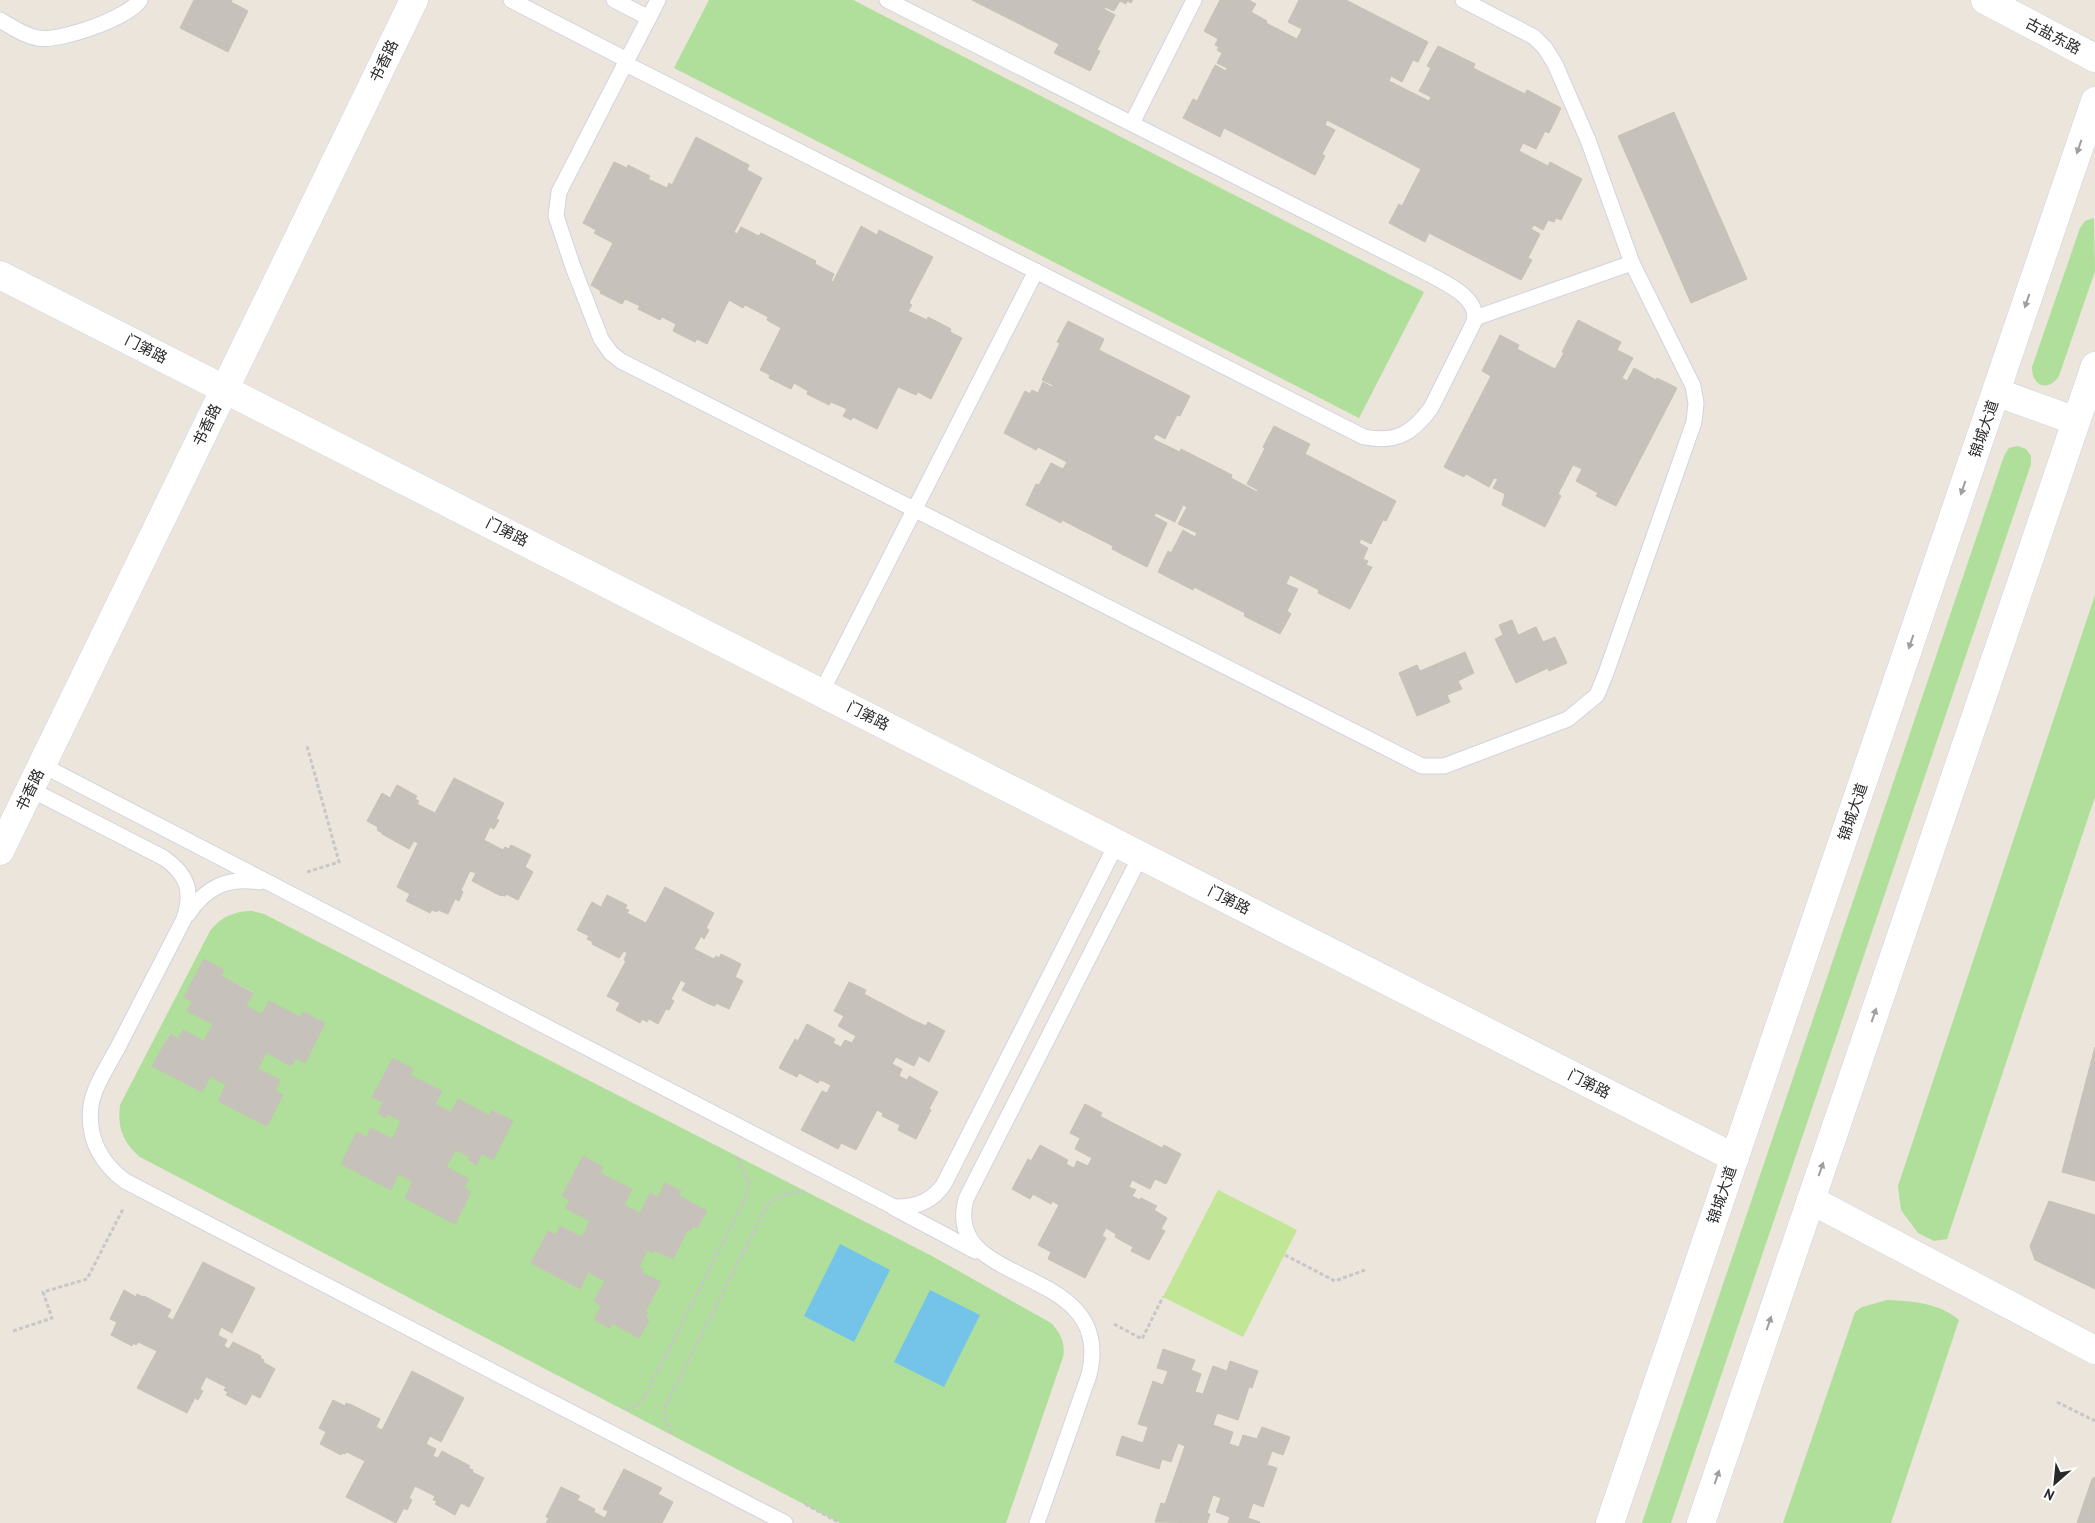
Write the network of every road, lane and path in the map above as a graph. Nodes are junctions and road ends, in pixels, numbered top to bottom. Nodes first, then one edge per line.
1 (140, 0) edge
2 (414, 0) edge
3 (511, 0) edge
4 (614, 0) edge
5 (658, 0) edge
6 (888, 0) edge
7 (1194, 0) edge
8 (1463, 0) edge
9 (1985, 0) edge
10 (649, 18) junction
11 (0, 20) edge
12 (2095, 58) edge
13 (626, 62) junction
14 (2095, 101) edge
15 (1132, 123) junction
16 (1632, 262) junction
17 (1036, 271) junction
18 (0, 275) edge
19 (1475, 318) junction
20 (2095, 366) edge
21 (224, 389) junction
22 (1996, 392) junction
23 (2076, 421) junction
24 (821, 693) junction
25 (307, 746) dead end
26 (42, 765) junction
27 (30, 789) junction
28 (1117, 843) junction
29 (0, 851) edge
30 (1141, 855) junction
31 (268, 884) junction
32 (184, 919) junction
33 (727, 1150) dead end
34 (736, 1155) junction
35 (1735, 1158) junction
36 (744, 1159) dead end
37 (135, 1186) junction
38 (798, 1188) dead end
39 (1811, 1200) junction
40 (888, 1205) junction
41 (984, 1255) junction
42 (1285, 1255) dead end
43 (1365, 1270) dead end
44 (13, 1331) dead end
45 (2095, 1350) edge
46 (2056, 1402) dead end
47 (631, 1414) dead end
48 (2095, 1421) edge
49 (664, 1432) dead end
50 (798, 1501) dead end
51 (785, 1523) edge
52 (840, 1523) edge
53 (1037, 1523) edge
54 (1610, 1523) edge
55 (1701, 1523) edge

1 - 11 lane
2 - 21 street, 书香路
3 - 13 lane
4 - 10 lane
5 - 10 lane
6 - 15 lane
7 - 15 lane
8 - 16 lane
9 - 12 street, 古盐东路
10 - 13 lane
13 - 16 lane
13 - 17 lane
14 -> 22 street, 锦城大道
15 - 19 lane
16 - 19 lane
17 - 19 lane
17 - 24 lane
18 - 21 street, 门第路
20 - 23 street
21 - 24 street, 门第路
21 - 26 street, 书香路
22 - 23 street
22 -> 35 street, 锦城大道
39 -> 23 street
24 - 28 street, 门第路
25 - 31 path
26 - 27 street, 书香路
26 - 31 lane
27 - 29 street, 书香路
27 - 32 lane
28 - 30 street, 门第路
28 - 40 lane
30 - 35 street, 门第路
30 - 41 lane
31 - 32 lane
31 - 40 lane
32 - 37 lane
33 - 34 path
34 - 36 path
34 - 47 path
35 - 54 street, 锦城大道
37 - 44 path
37 - 51 lane
38 - 49 path
39 - 45 street
55 -> 39 street
40 - 41 lane
41 - 53 lane
42 - 43 path
46 - 48 path
50 - 52 path

